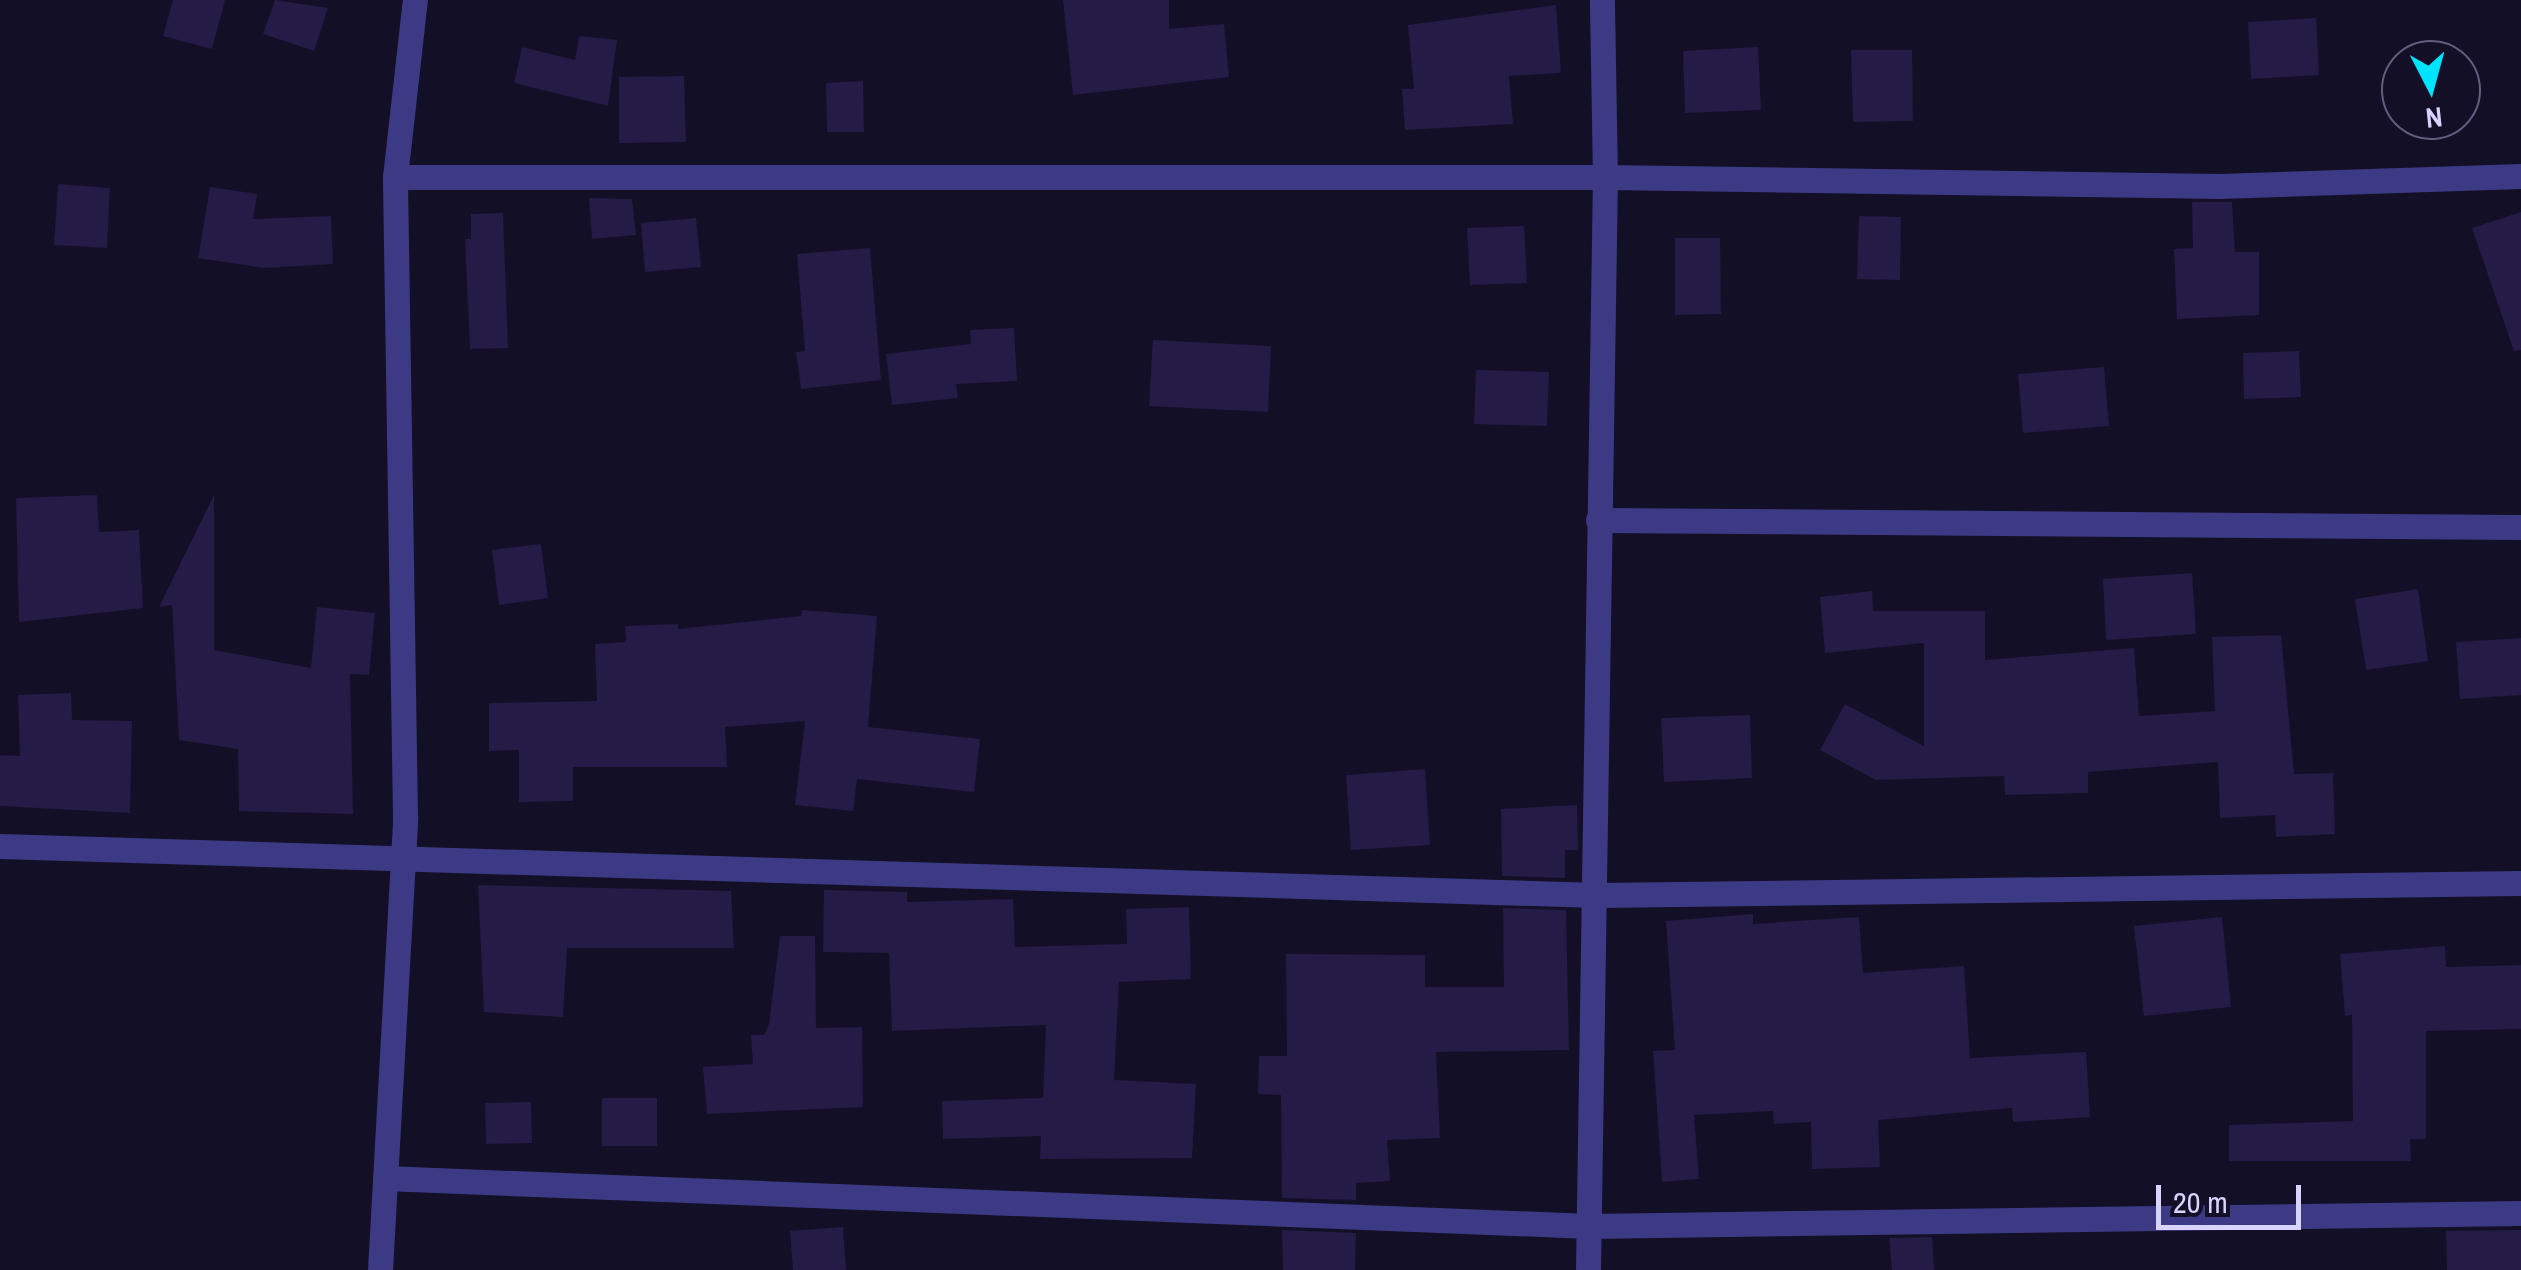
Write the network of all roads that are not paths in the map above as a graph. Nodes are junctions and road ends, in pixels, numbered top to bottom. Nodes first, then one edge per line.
1 (415, 0) edge
2 (1602, 0) edge
3 (2521, 176) edge
4 (395, 177) junction
5 (1604, 177) junction
6 (1598, 520) junction
7 (2521, 527) edge
8 (0, 846) edge
9 (402, 857) junction
10 (2521, 882) edge
11 (1598, 895) junction
12 (385, 1178) junction
13 (2521, 1213) edge
14 (1588, 1226) junction
15 (380, 1270) edge
16 (1588, 1270) edge

1 - 4 street
2 - 5 street
3 - 5 street
4 - 5 street
4 - 9 street
5 - 6 street
6 - 7 street
6 - 11 street
8 - 9 street
9 - 11 street
9 - 12 street
10 - 11 street
11 - 14 street
12 - 14 street
12 - 15 street
13 - 14 street
14 - 16 street

